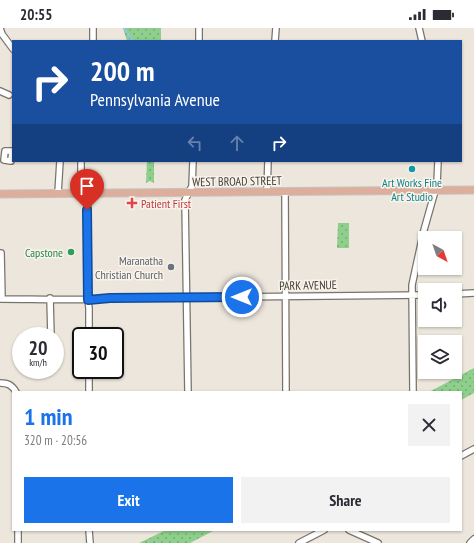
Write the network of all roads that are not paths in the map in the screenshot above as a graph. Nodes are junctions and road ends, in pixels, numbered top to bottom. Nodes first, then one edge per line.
1 (0, 28) edge
2 (93, 28) edge
3 (199, 28) edge
4 (276, 28) edge
5 (419, 28) edge
6 (93, 40) edge
7 (199, 40) edge
8 (276, 40) edge
9 (422, 40) edge
10 (12, 48) edge
11 (0, 91) edge
12 (8, 95) dead end
13 (60, 162) edge
14 (81, 162) edge
15 (193, 162) edge
16 (268, 162) edge
17 (438, 162) edge
18 (435, 190) junction
19 (474, 190) edge
20 (267, 191) junction
21 (285, 191) junction
22 (188, 192) junction
23 (58, 193) junction
24 (88, 193) junction
25 (0, 194) edge
26 (1, 253) dead end
27 (462, 294) edge
28 (474, 294) edge
29 (412, 295) junction
30 (418, 295) edge
31 (285, 297) junction
32 (50, 298) junction
33 (187, 298) junction
34 (1, 299) edge
35 (88, 300) junction
36 (51, 327) edge
37 (89, 327) edge
38 (89, 379) edge
39 (0, 383) edge
40 (15, 391) edge
41 (89, 391) edge
42 (188, 391) edge
43 (286, 391) edge
44 (413, 391) edge
45 (474, 449) edge
46 (462, 455) edge
47 (18, 531) edge
48 (89, 531) edge
49 (322, 531) edge
50 (351, 531) edge
51 (474, 539) edge
52 (18, 543) edge
53 (90, 543) edge
54 (300, 543) edge
55 (378, 543) edge
56 (470, 543) edge

1 - 10 street
2 - 6 street
3 - 7 street
4 - 8 street
5 - 9 street
11 - 12 street
13 - 23 street
14 - 24 street
15 - 22 street
16 - 20 street
17 - 18 street
18 - 19 main road, WEST BROAD STREET
18 - 21 main road, WEST BROAD STREET
18 - 29 street
20 - 21 main road, WEST BROAD STREET
20 - 22 main road, WEST BROAD STREET
21 - 31 street
22 - 24 main road, WEST BROAD STREET
22 - 33 street
23 - 24 main road, WEST BROAD STREET
23 - 25 main road, WEST BROAD STREET
24 - 35 street
26 - 34 street
27 - 28 street
29 - 30 street, PARK AVENUE
29 - 31 street, PARK AVENUE
29 - 44 street
31 - 33 street, PARK AVENUE
31 - 43 street
32 - 34 street, PARK AVENUE
32 - 35 street, PARK AVENUE
32 - 36 street
33 - 35 street, PARK AVENUE
33 - 42 street
35 - 37 street
38 - 41 street
39 - 40 street
45 - 46 street
47 - 52 street
48 - 53 street
49 - 54 street
50 - 55 street
51 - 56 street

